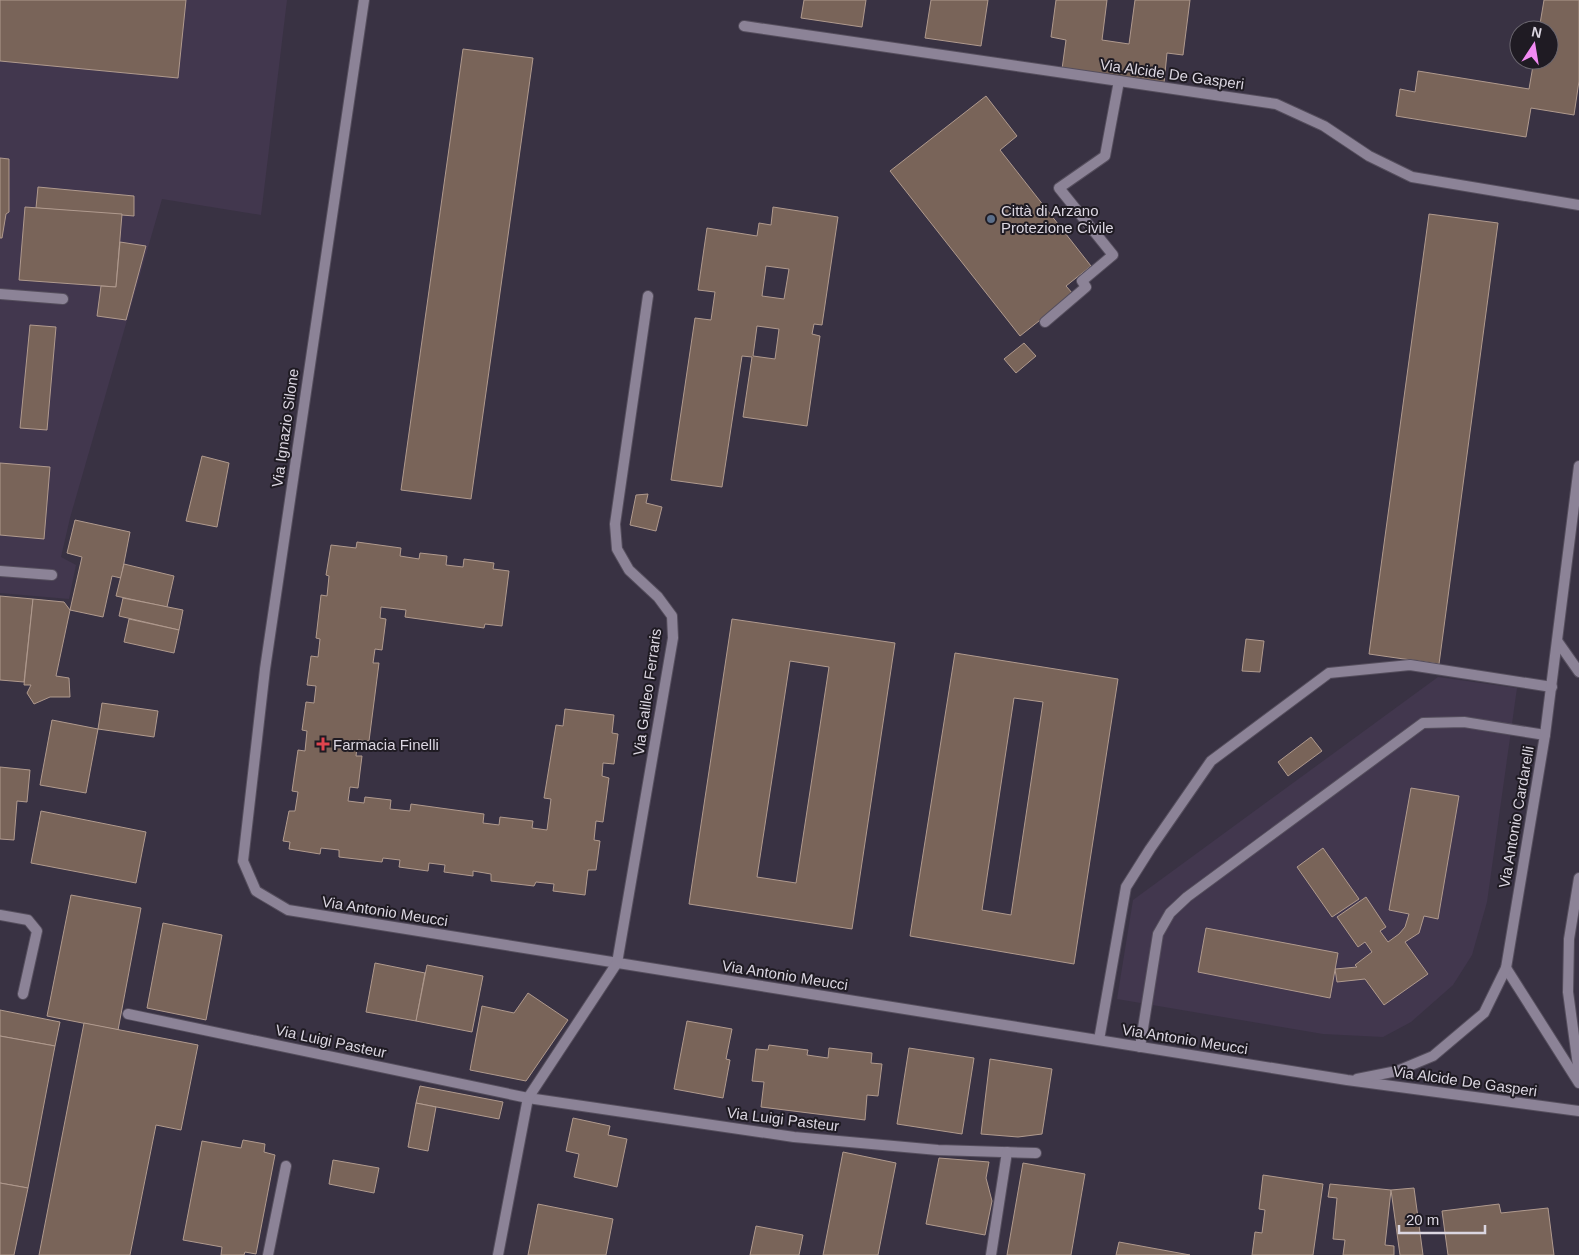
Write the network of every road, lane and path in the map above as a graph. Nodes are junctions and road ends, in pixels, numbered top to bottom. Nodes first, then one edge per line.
1 (364, 0) edge
2 (744, 26) dead end
3 (1119, 81) junction
4 (1579, 205) edge
5 (0, 294) edge
6 (648, 296) dead end
7 (63, 299) dead end
8 (1045, 322) dead end
9 (1579, 466) edge
10 (0, 571) edge
11 (52, 575) dead end
12 (1558, 642) junction
13 (1578, 669) edge
14 (1552, 687) junction
15 (1545, 735) junction
16 (243, 861) joint
17 (1579, 878) edge
18 (0, 915) edge
19 (617, 963) junction
20 (1506, 968) junction
21 (23, 994) dead end
22 (128, 1014) dead end
23 (1099, 1040) junction
24 (1140, 1047) junction
25 (1579, 1073) edge
26 (1348, 1080) junction
27 (1579, 1083) edge
28 (528, 1098) junction
29 (1579, 1111) edge
30 (1007, 1152) junction
31 (1036, 1153) dead end
32 (286, 1166) dead end
33 (268, 1255) edge
34 (498, 1255) edge
35 (991, 1255) edge

1 - 16 street, Via Ignazio Silone
2 - 3 street, Via Alcide De Gasperi
3 - 4 street, Via Alcide De Gasperi
3 - 8 street
5 - 7 street
6 - 19 street, Via Galileo Ferraris
9 - 12 street, Via Antonio Cardarelli
10 - 11 street
12 - 13 street
12 - 14 street, Via Antonio Cardarelli
14 - 15 street, Via Antonio Cardarelli
14 - 23 street
15 - 20 street, Via Antonio Cardarelli
15 - 24 street
16 - 19 street, Via Antonio Meucci
17 - 25 street
18 - 21 street
19 - 23 street, Via Antonio Meucci
19 - 28 street
20 - 26 street, Via Antonio Cardarelli
20 - 27 street
22 - 28 street, Via Luigi Pasteur
23 - 24 street, Via Antonio Meucci
24 - 26 street, Via Antonio Meucci
26 - 29 street, Via Alcide De Gasperi
28 - 30 street, Via Luigi Pasteur
28 - 34 street
30 - 31 street, Via Luigi Pasteur
30 - 35 street
32 - 33 street

